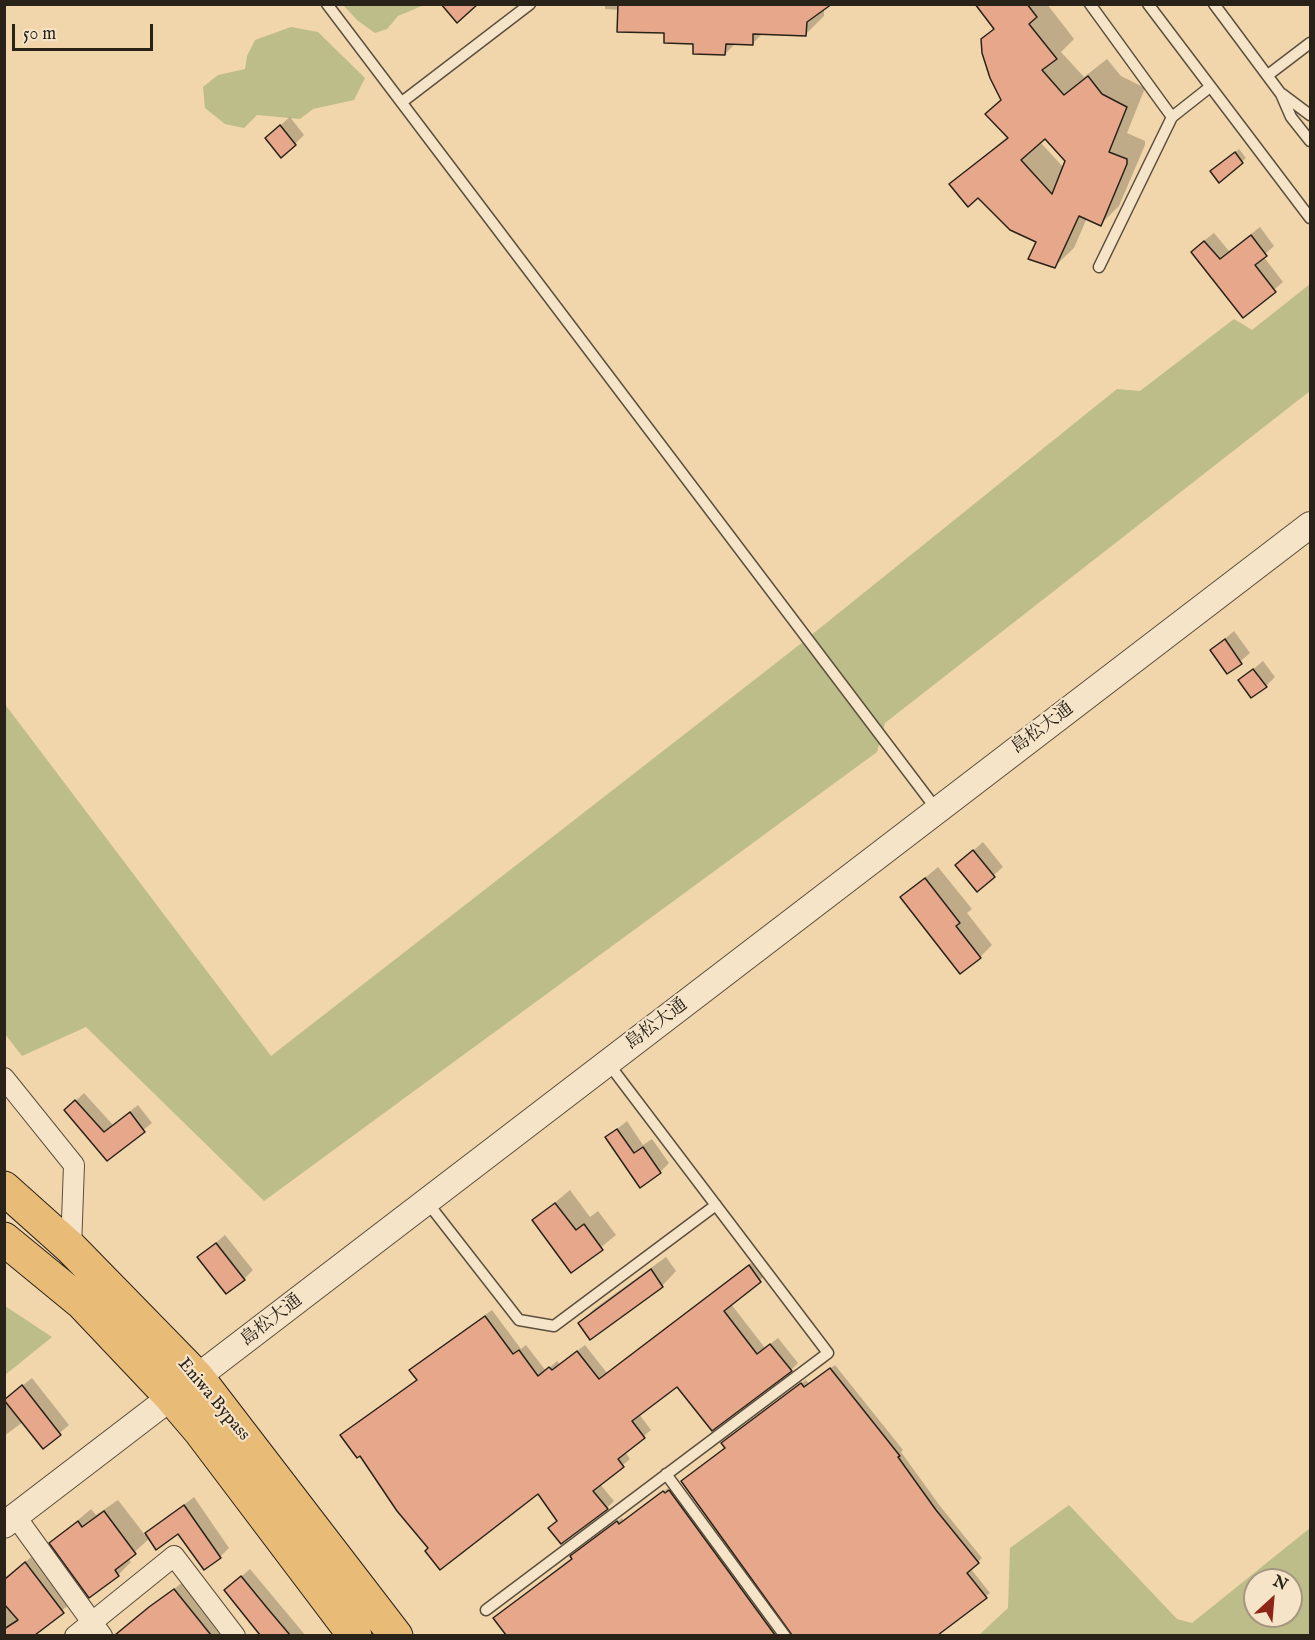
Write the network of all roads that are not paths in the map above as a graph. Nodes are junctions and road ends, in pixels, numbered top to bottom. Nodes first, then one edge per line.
1 (327, 4) edge
2 (530, 4) edge
3 (1090, 4) edge
4 (1148, 4) edge
5 (1218, 6) edge
6 (1311, 43) edge
7 (1268, 75) junction
8 (1210, 87) junction
9 (1281, 94) junction
10 (402, 102) junction
11 (1311, 115) edge
12 (1172, 117) junction
13 (1311, 141) edge
14 (1311, 218) edge
15 (1099, 267) dead end
16 (1311, 525) edge
17 (938, 810) junction
18 (608, 1063) junction
19 (4, 1078) edge
20 (4, 1188) edge
21 (427, 1201) junction
22 (716, 1205) junction
23 (4, 1239) edge
24 (71, 1248) junction
25 (198, 1377) junction
26 (171, 1397) junction
27 (666, 1474) junction
28 (10, 1521) edge
29 (486, 1610) dead end
30 (97, 1629) edge
31 (75, 1635) edge
32 (235, 1635) edge
33 (356, 1635) edge
34 (396, 1635) edge
35 (785, 1635) edge

1 - 10 lane
2 - 10 lane
3 - 12 lane
4 - 8 lane
5 - 7 lane
6 - 7 lane
7 - 9 lane
8 - 12 lane
8 - 14 lane
9 - 11 lane
9 - 13 lane
10 - 17 lane
12 - 15 lane
16 - 17 street, 島松大通
17 - 18 street, 島松大通
18 - 21 street, 島松大通
18 - 22 lane
19 - 24 street
20 - 24 highway, Eniwa Bypass
21 - 22 lane
21 - 25 street, 島松大通
22 - 27 lane
23 - 26 highway, Eniwa Bypass
24 - 25 highway, Eniwa Bypass
25 - 26 street, 島松大通
25 - 34 highway, Eniwa Bypass
26 - 28 street, 島松大通
26 - 33 highway, Eniwa Bypass
27 - 29 lane
27 - 35 lane
28 - 30 street
30 - 31 street
30 - 32 street

